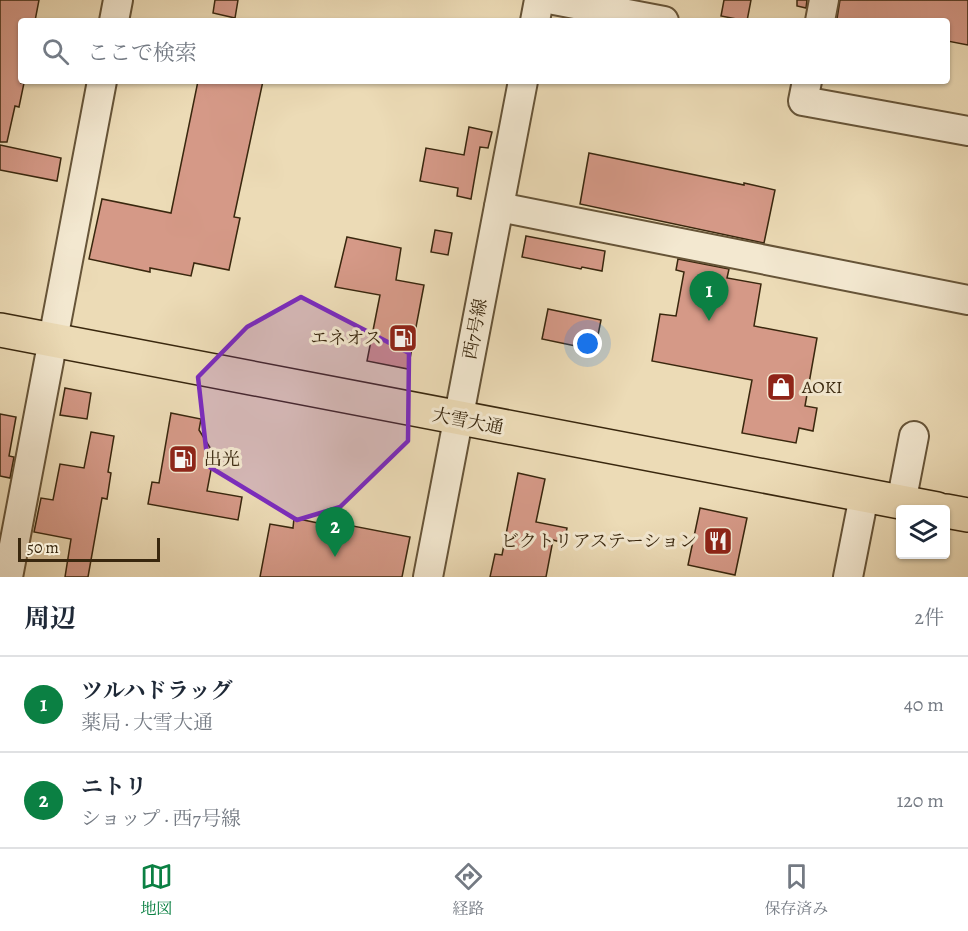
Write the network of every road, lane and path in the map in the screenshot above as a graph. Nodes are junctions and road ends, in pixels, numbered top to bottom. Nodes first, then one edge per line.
1 (118, 0) edge
2 (539, 0) edge
3 (554, 0) edge
4 (824, 0) edge
5 (115, 18) edge
6 (536, 18) edge
7 (648, 18) edge
8 (821, 18) edge
9 (101, 84) edge
10 (522, 84) edge
11 (806, 84) edge
12 (968, 131) edge
13 (499, 207) junction
14 (968, 300) edge
15 (0, 330) edge
16 (53, 340) junction
17 (458, 419) junction
18 (914, 436) dead end
19 (864, 496) junction
20 (902, 503) junction
21 (912, 505) edge
22 (950, 512) edge
23 (968, 516) edge
24 (8, 577) edge
25 (428, 577) edge
26 (848, 577) edge

1 - 5 street
2 - 6 street
3 - 7 street
4 - 8 street
9 - 16 street
10 - 13 street, 西7号線
11 - 12 street
13 - 14 street
13 - 17 street, 西7号線
15 - 16 highway, 大雪大通
16 - 17 highway, 大雪大通
16 - 24 street
17 - 19 highway, 大雪大通
17 - 25 street, 西7号線
18 - 20 street
19 - 20 highway, 大雪大通
19 - 26 street
20 - 21 highway, 大雪大通
22 - 23 highway

